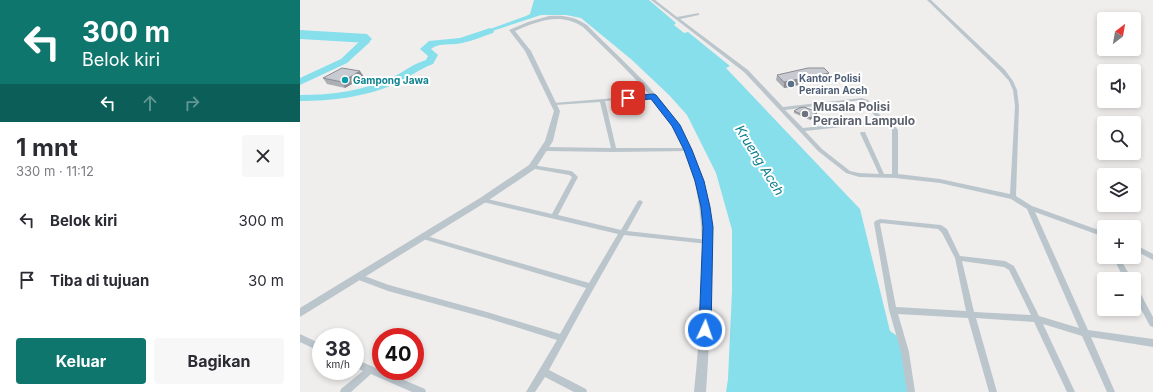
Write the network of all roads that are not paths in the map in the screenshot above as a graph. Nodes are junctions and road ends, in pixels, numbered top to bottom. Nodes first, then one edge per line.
1 (653, 0) edge
2 (930, 0) edge
3 (698, 14) dead end
4 (677, 18) junction
5 (653, 96) junction
6 (602, 100) junction
7 (556, 104) junction
8 (782, 108) junction
9 (882, 121) junction
10 (802, 130) junction
11 (863, 133) dead end
12 (545, 149) junction
13 (614, 150) junction
14 (688, 150) junction
15 (532, 167) junction
16 (882, 175) junction
17 (895, 176) junction
18 (1013, 197) junction
19 (483, 200) junction
20 (640, 202) dead end
21 (1030, 208) junction
22 (554, 217) junction
23 (1097, 232) edge
24 (624, 233) junction
25 (423, 237) junction
26 (708, 242) junction
27 (1141, 251) edge
28 (958, 258) junction
29 (1153, 258) edge
30 (359, 277) junction
31 (591, 286) junction
32 (1141, 302) edge
33 (893, 310) junction
34 (300, 313) edge
35 (971, 316) junction
36 (1037, 320) junction
37 (1153, 324) edge
38 (1085, 333) junction
39 (300, 338) edge
40 (562, 338) junction
41 (1153, 343) edge
42 (312, 344) edge
43 (364, 367) edge
44 (370, 370) junction
45 (544, 372) junction
46 (344, 392) edge
47 (422, 392) edge
48 (530, 392) edge
49 (583, 392) edge
50 (700, 392) edge
51 (911, 392) edge
52 (993, 392) edge
53 (1071, 392) edge
54 (1111, 392) edge

1 - 4 street
2 - 18 street
3 - 4 street
4 - 8 street
5 - 6 street
5 - 7 street
5 - 14 street
6 - 7 street
6 - 13 street
7 - 12 street
8 - 9 street
8 - 10 street
9 - 10 street
9 - 17 street
10 - 16 street
11 - 16 street
12 - 13 street
12 - 15 street
13 - 14 street
14 - 26 street
15 - 19 street
15 - 22 street
16 - 17 street
17 - 18 street
18 - 21 street
19 - 22 street
19 - 25 street
20 - 24 street
21 - 23 street
21 - 38 street
22 - 24 street
24 - 26 street
24 - 31 street
25 - 30 street
25 - 31 street
26 - 50 street
27 - 29 street
28 - 33 street
28 - 35 street
28 - 36 street
30 - 34 street
30 - 40 street
31 - 40 street
32 - 37 street
33 - 35 street
33 - 51 street
35 - 36 street
35 - 52 street
36 - 38 street
36 - 53 street
38 - 41 street
38 - 54 street
39 - 42 street
40 - 45 street
43 - 44 street
44 - 46 street
44 - 47 street
45 - 48 street
45 - 49 street

